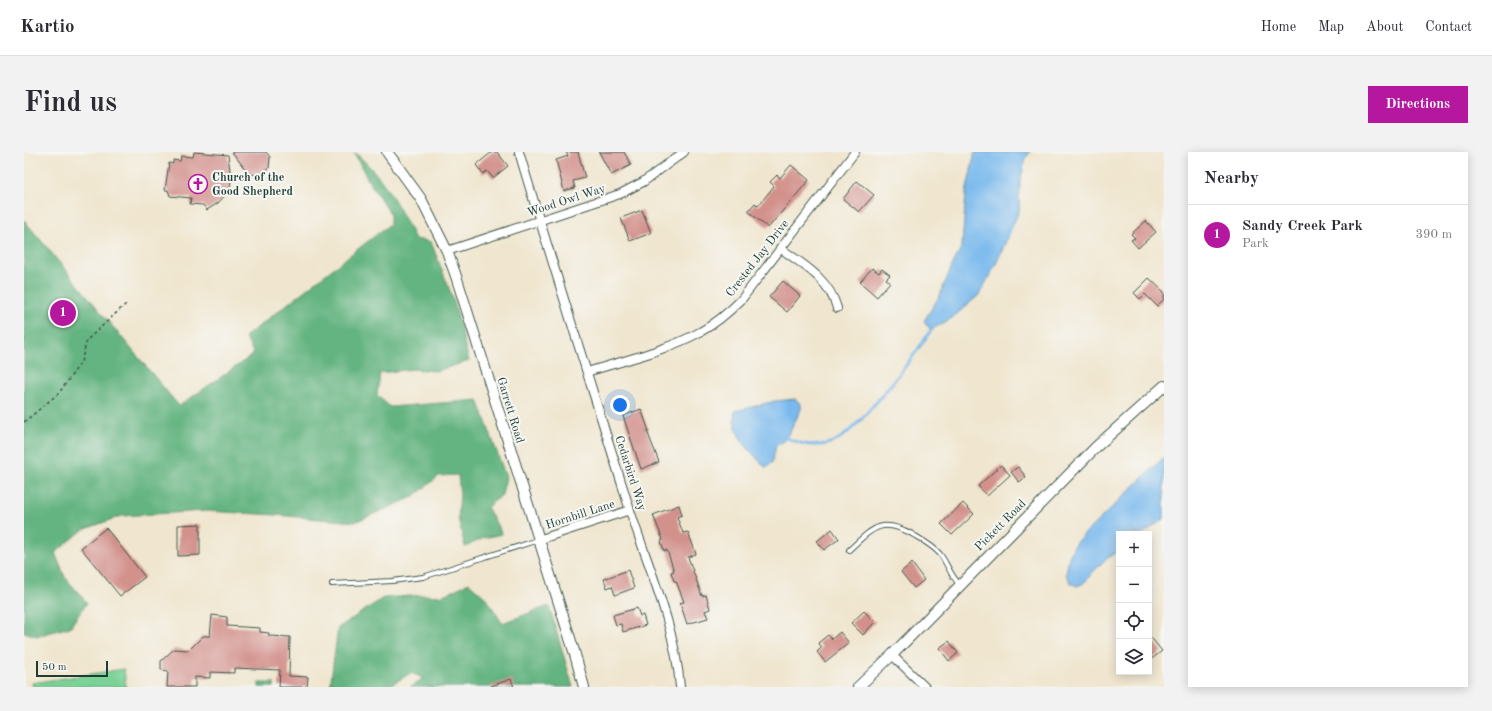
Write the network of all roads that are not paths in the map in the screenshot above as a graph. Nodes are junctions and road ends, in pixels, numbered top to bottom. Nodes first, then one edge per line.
1 (387, 152) edge
2 (519, 152) edge
3 (684, 152) edge
4 (855, 152) edge
5 (540, 221) junction
6 (780, 248) junction
7 (447, 251) junction
8 (837, 308) dead end
9 (587, 372) junction
10 (1164, 386) edge
11 (630, 510) junction
12 (538, 540) junction
13 (849, 550) dead end
14 (332, 584) dead end
15 (960, 586) junction
16 (892, 655) junction
17 (584, 687) edge
18 (680, 687) edge
19 (858, 687) edge
20 (925, 687) edge

1 - 7 street, Garrett Road
2 - 5 street, Cedarbird Way
3 - 5 street, Wood Owl Way
4 - 6 street, Crested Jay Drive
5 - 7 street, Wood Owl Way
5 - 9 street, Cedarbird Way
6 - 8 street
6 - 9 street, Crested Jay Drive
7 - 12 street, Garrett Road
9 - 11 street, Cedarbird Way
10 - 15 street, Pickett Road
11 - 12 street, Hornbill Lane
11 - 18 street, Cedarbird Way
12 - 14 lane
12 - 17 street, Garrett Road
13 - 15 lane
15 - 16 street, Pickett Road
16 - 19 street, Pickett Road
16 - 20 street

